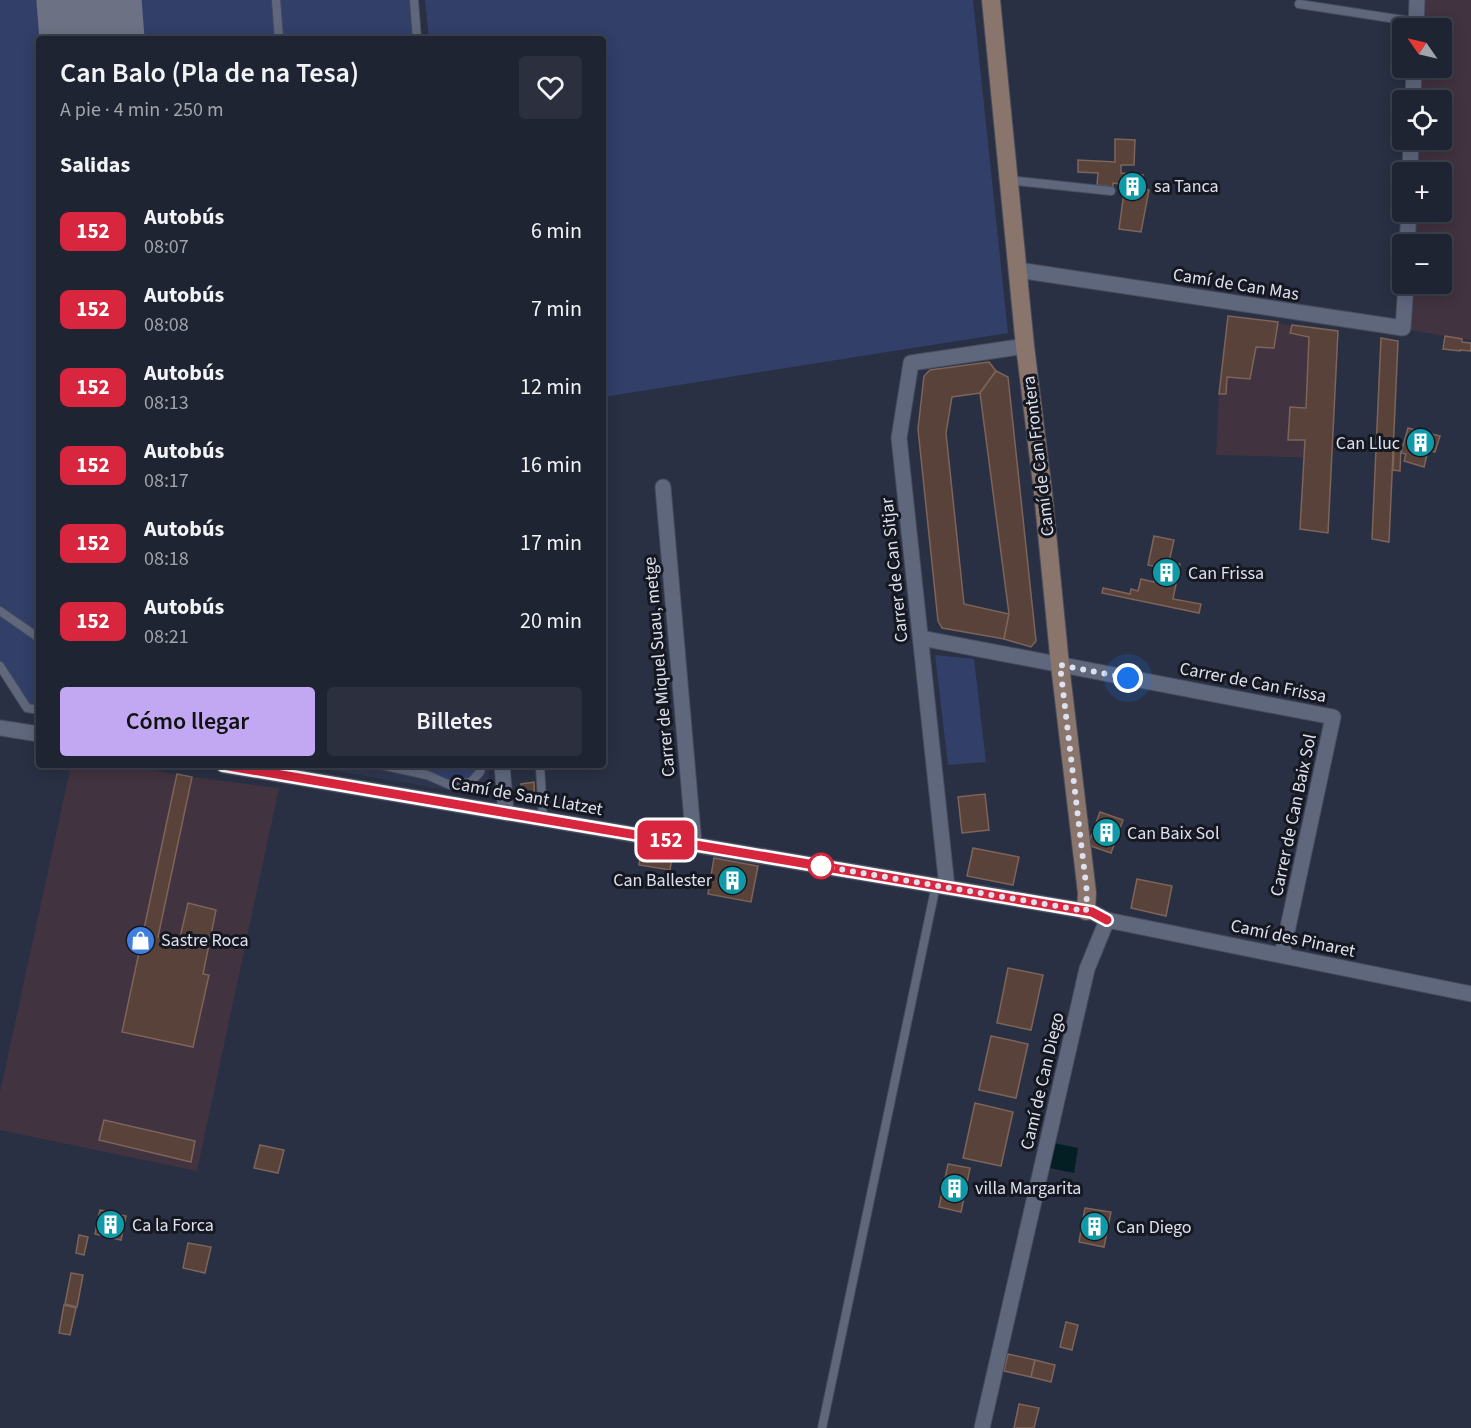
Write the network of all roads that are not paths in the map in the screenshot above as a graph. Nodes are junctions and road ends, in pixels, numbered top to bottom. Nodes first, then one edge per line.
1 (276, 0) edge
2 (414, 0) edge
3 (991, 0) edge
4 (1417, 0) edge
5 (1299, 4) dead end
6 (1416, 18) edge
7 (1392, 21) edge
8 (279, 36) edge
9 (417, 36) edge
10 (1008, 180) junction
11 (1111, 191) dead end
12 (1018, 270) junction
13 (1405, 294) edge
14 (1025, 346) junction
15 (663, 487) dead end
16 (0, 611) edge
17 (36, 636) edge
18 (921, 638) junction
19 (1060, 665) junction
20 (0, 666) edge
21 (36, 710) edge
22 (1333, 717) joint
23 (0, 728) edge
24 (36, 734) edge
25 (241, 768) edge
26 (395, 768) edge
27 (481, 768) edge
28 (502, 768) edge
29 (540, 768) edge
30 (506, 813) junction
31 (543, 819) junction
32 (694, 844) junction
33 (942, 886) junction
34 (1086, 911) junction
35 (1107, 920) junction
36 (1282, 955) junction
37 (1471, 994) edge
38 (822, 1428) edge
39 (982, 1428) edge

1 - 8 lane
2 - 9 lane
3 - 10 street, Camí de Can Frontera
4 - 6 street
5 - 7 lane
10 - 11 lane
10 - 12 street, Camí de Can Frontera
12 - 13 street, Camí de Can Mas
12 - 14 street, Camí de Can Frontera
14 - 18 street, Carrer de Can Sitjar
14 - 19 street, Camí de Can Frontera
15 - 32 street, Carrer de Miquel Suau, metge
16 - 17 lane
18 - 19 street, Carrer de Can Frissa
18 - 33 street, Carrer de Can Sitjar
19 - 22 street, Carrer de Can Frissa
19 - 34 street, Camí de Can Frontera
20 - 21 lane
22 - 36 street, Carrer de Can Baix Sol
23 - 24 street
25 - 30 street, Camí de Sant Llatzet
26 - 27 lane
28 - 30 street
29 - 31 lane
30 - 31 street, Camí de Sant Llatzet
31 - 32 street, Camí de Sant Llatzet
32 - 33 street, Camí de Sant Llatzet
33 - 34 street, Camí de Sant Llatzet
33 - 38 lane
34 - 35 street, Camí de Sant Llatzet
35 - 36 street, Camí des Pinaret
35 - 39 street, Camí de Can Diego
36 - 37 street, Camí des Pinaret

